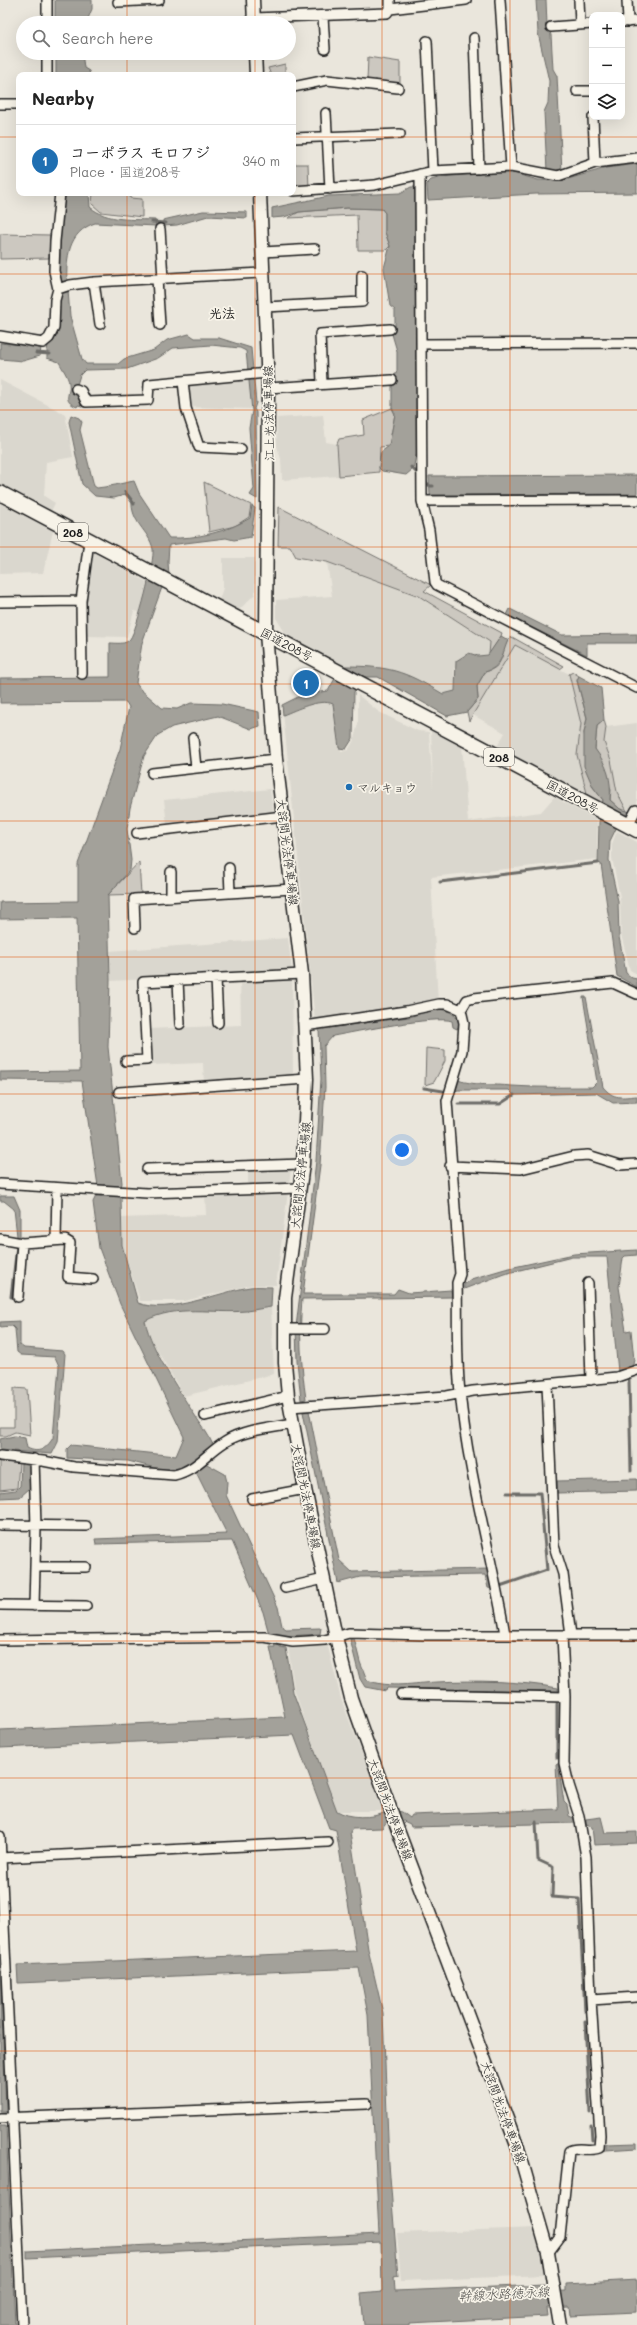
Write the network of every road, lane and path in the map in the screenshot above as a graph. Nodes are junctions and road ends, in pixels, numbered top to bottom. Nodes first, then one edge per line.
1 (47, 0) edge
2 (159, 0) edge
3 (253, 0) edge
4 (466, 0) edge
5 (500, 0) edge
6 (578, 0) edge
7 (627, 0) edge
8 (118, 2) dead end
9 (390, 4) edge
10 (47, 16) edge
11 (254, 16) edge
12 (323, 17) junction
13 (296, 19) edge
14 (629, 22) edge
15 (589, 24) edge
16 (580, 25) junction
17 (551, 26) dead end
18 (474, 38) dead end
19 (427, 41) dead end
20 (325, 49) dead end
21 (47, 60) edge
22 (255, 60) edge
23 (47, 72) edge
24 (256, 72) edge
25 (296, 86) edge
26 (398, 88) dead end
27 (578, 91) dead end
28 (589, 91) edge
29 (0, 104) edge
30 (16, 104) edge
31 (326, 113) dead end
32 (593, 120) edge
33 (400, 134) dead end
34 (328, 137) junction
35 (296, 138) edge
36 (637, 158) edge
37 (595, 163) junction
38 (511, 167) junction
39 (479, 169) junction
40 (433, 171) junction
41 (420, 174) junction
42 (330, 189) junction
43 (296, 191) edge
44 (60, 196) edge
45 (260, 196) edge
46 (160, 229) dead end
47 (315, 249) dead end
48 (263, 252) junction
49 (263, 273) junction
50 (362, 275) dead end
51 (160, 279) junction
52 (94, 282) junction
53 (58, 289) junction
54 (265, 307) junction
55 (100, 324) dead end
56 (160, 325) dead end
57 (390, 329) dead end
58 (0, 336) edge
59 (637, 343) edge
60 (422, 344) junction
61 (263, 374) junction
62 (392, 380) dead end
63 (183, 381) junction
64 (322, 383) junction
65 (268, 388) junction
66 (76, 389) dead end
67 (241, 449) dead end
68 (0, 494) edge
69 (637, 500) edge
70 (422, 501) junction
71 (89, 541) junction
72 (81, 600) junction
73 (0, 602) edge
74 (266, 633) junction
75 (82, 674) dead end
76 (637, 688) edge
77 (193, 738) dead end
78 (276, 759) junction
79 (196, 768) junction
80 (152, 772) dead end
81 (636, 810) edge
82 (283, 816) junction
83 (632, 825) edge
84 (137, 833) dead end
85 (229, 868) dead end
86 (171, 872) dead end
87 (292, 889) junction
88 (230, 893) junction
89 (171, 897) junction
90 (135, 928) dead end
91 (302, 974) junction
92 (216, 978) junction
93 (178, 980) junction
94 (637, 994) edge
95 (461, 1010) junction
96 (218, 1023) dead end
97 (180, 1024) dead end
98 (305, 1026) junction
99 (126, 1061) dead end
100 (307, 1079) junction
101 (119, 1092) dead end
102 (303, 1164) junction
103 (637, 1164) edge
104 (450, 1166) junction
105 (147, 1169) dead end
106 (0, 1184) edge
107 (57, 1188) junction
108 (300, 1188) junction
109 (0, 1239) edge
110 (56, 1240) junction
111 (22, 1243) junction
112 (92, 1279) dead end
113 (588, 1283) dead end
114 (18, 1297) dead end
115 (293, 1329) junction
116 (325, 1329) dead end
117 (637, 1370) edge
118 (591, 1380) junction
119 (547, 1384) junction
120 (460, 1394) junction
121 (289, 1401) junction
122 (205, 1416) dead end
123 (293, 1424) junction
124 (0, 1456) edge
125 (34, 1460) junction
126 (305, 1489) junction
127 (252, 1499) dead end
128 (0, 1525) edge
129 (86, 1526) dead end
130 (36, 1527) junction
131 (35, 1567) junction
132 (86, 1567) dead end
133 (324, 1580) junction
134 (285, 1588) dead end
135 (0, 1605) edge
136 (34, 1606) junction
137 (86, 1606) dead end
138 (505, 1634) junction
139 (637, 1634) edge
140 (566, 1635) junction
141 (336, 1637) junction
142 (0, 1640) edge
143 (401, 1694) dead end
144 (565, 1697) junction
145 (0, 1836) edge
146 (328, 1842) dead end
147 (1, 1858) edge
148 (637, 1997) edge
149 (591, 2000) junction
150 (367, 2104) dead end
151 (0, 2118) edge
152 (13, 2118) junction
153 (548, 2253) junction
154 (22, 2325) edge
155 (560, 2325) edge

1 - 10 street
2 - 8 street
3 - 11 main road
4 - 9 street
5 - 38 street
6 - 16 street
7 - 14 street
9 - 12 street
12 - 13 street
12 - 20 street
15 - 16 street
16 - 17 street
18 - 39 street
19 - 40 street
21 - 23 street
22 - 24 main road
25 - 26 street
27 - 28 street
29 - 30 street
31 - 34 street
32 - 37 street
33 - 34 street
34 - 35 street
34 - 42 street
36 - 37 street
37 - 38 street
38 - 39 street
39 - 40 street
40 - 41 street
41 - 42 street
41 - 60 street
42 - 43 street
44 - 53 street
45 - 48 main road, 江上光法停車場線
46 - 51 street
47 - 48 street
48 - 49 main road, 江上光法停車場線
49 - 51 street
49 - 54 main road, 江上光法停車場線
50 - 54 street
51 - 52 street
51 - 56 street
52 - 53 street
52 - 55 street
53 - 58 street
54 - 61 main road, 江上光法停車場線
57 - 64 street
59 - 60 street
60 - 70 street
61 - 63 street
61 - 65 main road, 江上光法停車場線
62 - 64 street
63 - 66 street
63 - 67 street
64 - 65 street
65 - 74 main road, 江上光法停車場線
68 - 71 highway, 国道208号 / 208
69 - 70 street
70 - 76 street
71 - 72 street
71 - 74 highway, 国道208号 / 208
72 - 73 street
72 - 75 street
74 - 78 main road, 大詫間光法停車場線
74 - 83 highway, 国道208号 / 208
77 - 79 street
78 - 79 street
78 - 82 main road, 大詫間光法停車場線
79 - 80 street
81 - 83 street
82 - 84 street
82 - 87 main road, 大詫間光法停車場線
85 - 88 street
86 - 89 street
87 - 88 street
87 - 91 main road, 大詫間光法停車場線
88 - 89 street
89 - 90 street
91 - 92 street
91 - 98 main road, 大詫間光法停車場線
92 - 93 street
92 - 96 street
93 - 97 street
93 - 99 street
94 - 95 street
95 - 98 street
95 - 104 street
98 - 100 main road, 大詫間光法停車場線
100 - 101 street
100 - 102 main road, 大詫間光法停車場線
102 - 105 street
102 - 108 main road, 大詫間光法停車場線
103 - 104 street
104 - 120 street
106 - 107 street
107 - 108 street
107 - 110 street
108 - 115 main road, 大詫間光法停車場線
109 - 111 street
110 - 111 street
110 - 112 street
111 - 114 street
113 - 118 street
115 - 116 street
115 - 121 main road, 大詫間光法停車場線
117 - 118 street
118 - 119 street
119 - 120 street
119 - 140 street
120 - 121 street
120 - 138 street
121 - 122 street
121 - 123 main road, 大詫間光法停車場線
123 - 125 street
123 - 126 main road, 大詫間光法停車場線
124 - 125 street
125 - 130 street
126 - 127 street
126 - 133 main road, 大詫間光法停車場線
128 - 130 street
129 - 130 street
130 - 131 street
131 - 132 street
131 - 136 street
133 - 134 street
133 - 141 main road, 大詫間光法停車場線
135 - 136 street
136 - 137 street
138 - 140 street
138 - 141 street
139 - 140 street
140 - 144 street
141 - 142 street
141 - 153 main road, 大詫間光法停車場線
143 - 144 street
144 - 149 street
145 - 147 street
146 - 147 street
147 - 152 street
148 - 149 street
149 - 153 street
150 - 152 street
151 - 152 street
152 - 154 street
153 - 155 main road, 大詫間光法停車場線

